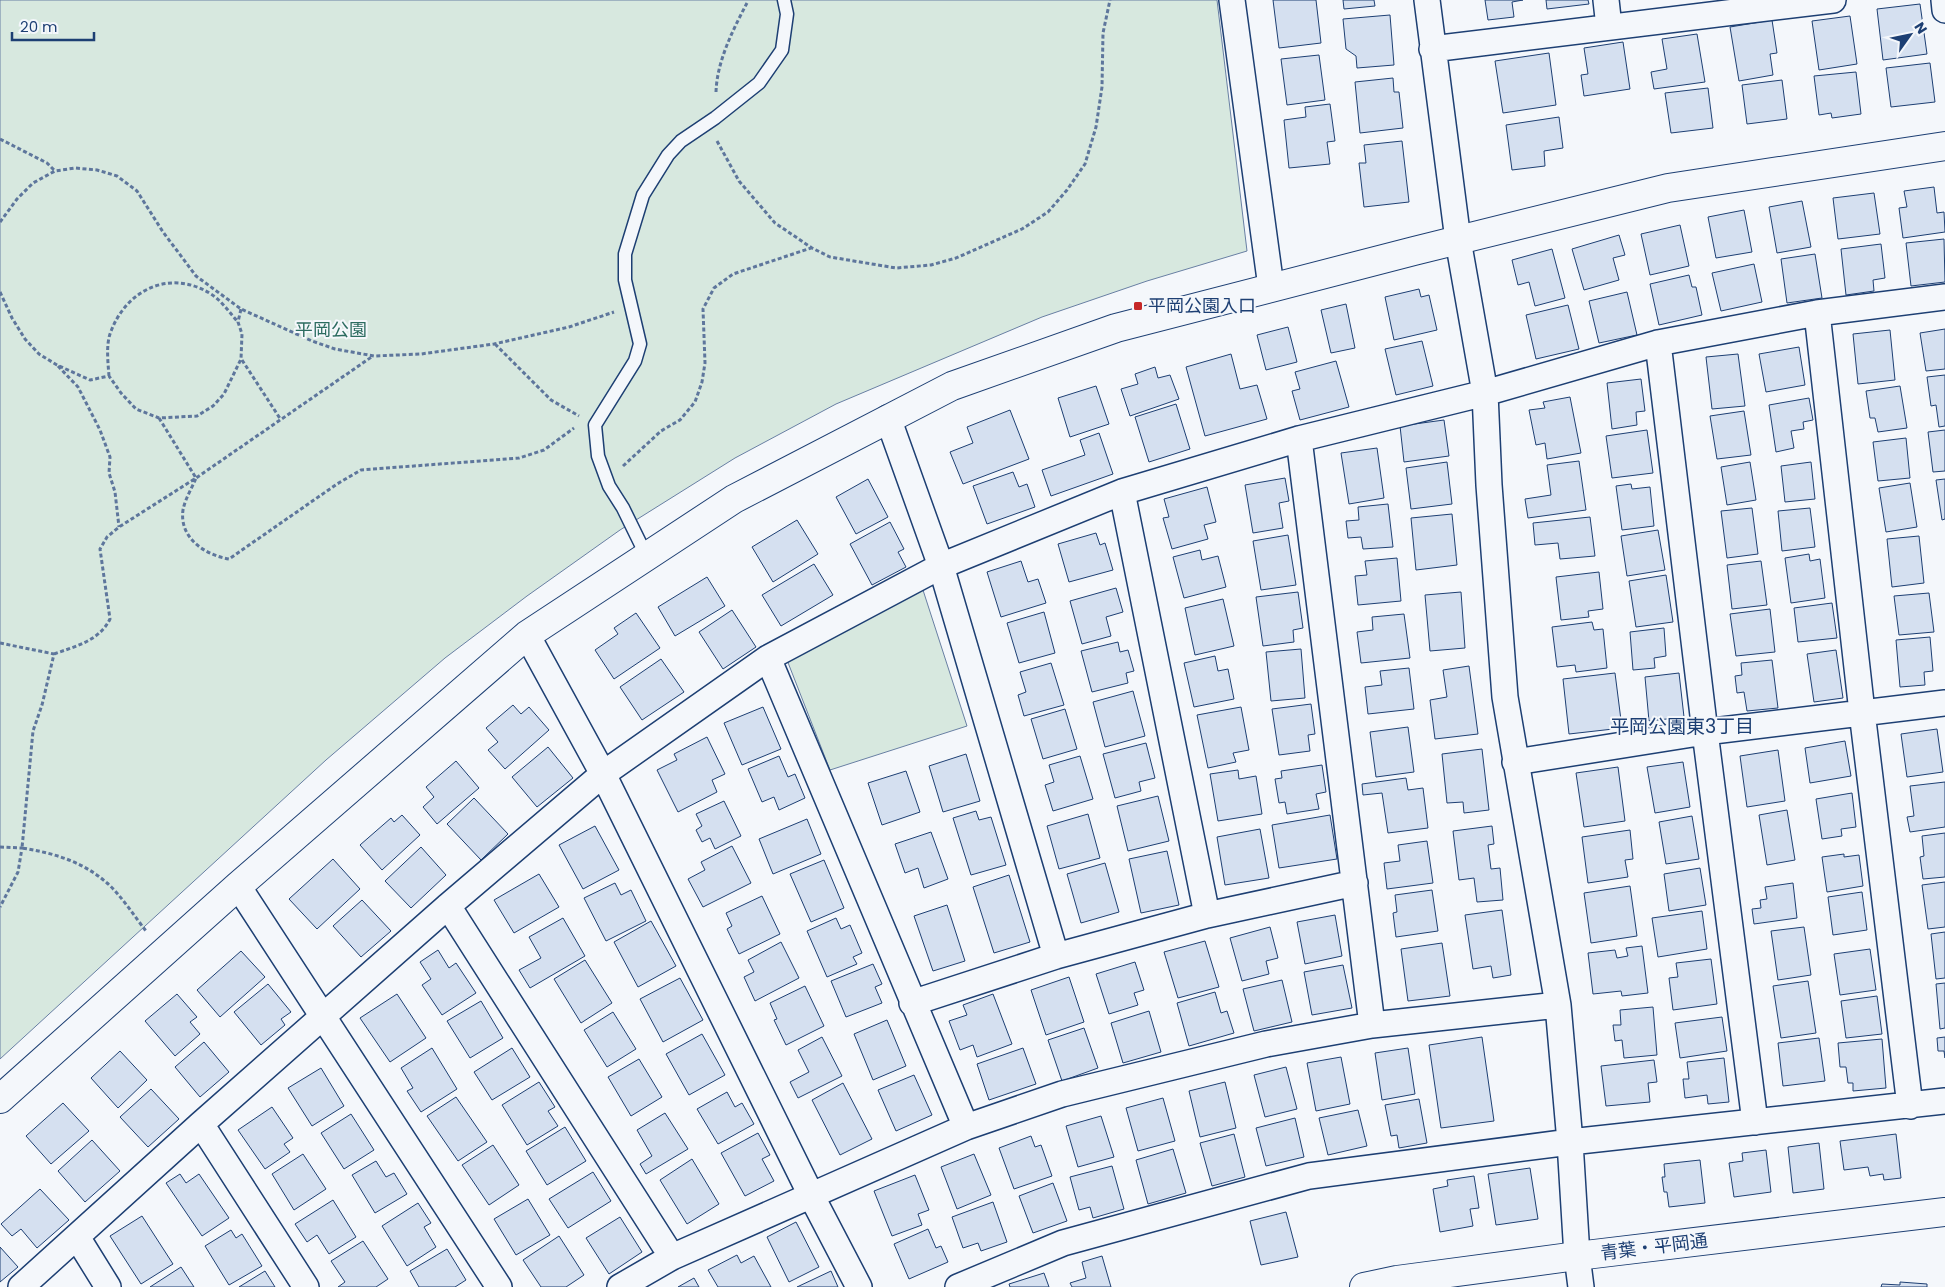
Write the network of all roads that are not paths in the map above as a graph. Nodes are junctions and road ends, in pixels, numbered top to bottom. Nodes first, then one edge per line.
1 (784, 0) edge
2 (1232, 0) edge
3 (1427, 0) edge
4 (1606, 0) edge
5 (1833, 0) edge
6 (1944, 0) edge
7 (1770, 4) edge
8 (1945, 10) edge
9 (1609, 27) junction
10 (1432, 50) junction
11 (1945, 146) edge
12 (1458, 240) junction
13 (1271, 287) junction
14 (1945, 296) edge
15 (1817, 312) junction
16 (1658, 343) junction
17 (1485, 393) junction
18 (888, 418) junction
19 (1299, 439) junction
20 (1122, 492) junction
21 (647, 557) junction
22 (941, 566) junction
23 (527, 635) junction
24 (768, 658) junction
25 (1945, 703) edge
26 (1862, 712) junction
27 (1705, 732) junction
28 (1515, 762) junction
29 (603, 774) junction
30 (1355, 883) junction
31 (238, 886) junction
32 (448, 906) junction
33 (1207, 915) junction
34 (1056, 956) junction
35 (912, 1003) junction
36 (1558, 1005) junction
37 (324, 1017) junction
38 (1372, 1025) junction
39 (0, 1099) edge
40 (1945, 1102) edge
41 (1910, 1106) junction
42 (1754, 1122) junction
43 (201, 1124) junction
44 (966, 1127) junction
45 (1570, 1142) junction
46 (812, 1197) junction
47 (1945, 1212) edge
48 (77, 1237) junction
49 (1577, 1256) junction
50 (672, 1257) junction
51 (21, 1287) edge
52 (108, 1287) edge
53 (306, 1287) edge
54 (499, 1287) edge
55 (620, 1287) edge
56 (859, 1287) edge
57 (958, 1287) edge
58 (1364, 1287) edge
59 (1581, 1287) edge

1 - 21 lane
2 - 13 street
3 - 10 street
4 - 9 street
5 - 7 street
6 - 8 street
7 - 9 street
9 - 10 street
10 - 12 street
11 - 12 street
12 - 13 street
12 - 17 street
13 - 18 street
14 - 15 street
15 - 16 street
15 - 26 street
16 - 17 street
16 - 27 street
17 - 19 street
17 - 28 street
18 - 21 street
18 - 22 street
19 - 20 street
19 - 30 street
20 - 22 street
20 - 33 street
21 - 23 street
22 - 24 street
22 - 34 street
23 - 29 street
23 - 31 street
24 - 29 street
24 - 35 street
25 - 26 street
26 - 27 street
26 - 41 street
27 - 28 street
27 - 42 street
28 - 36 street
29 - 32 street
29 - 46 street
30 - 33 street
30 - 38 street
31 - 37 street
31 - 39 street
32 - 37 street
32 - 50 street
33 - 34 street
34 - 35 street
35 - 44 street
36 - 38 street
36 - 45 street
37 - 43 street
37 - 54 street
38 - 44 street
40 - 41 street
41 - 42 street
42 - 45 street
43 - 48 street
43 - 53 street
44 - 46 street
45 - 49 street
45 - 57 street
46 - 50 street
46 - 56 street
47 - 49 street, 青葉・平岡通
48 - 51 street
48 - 52 street
49 - 58 street, 青葉・平岡通
49 - 59 street
50 - 55 street

